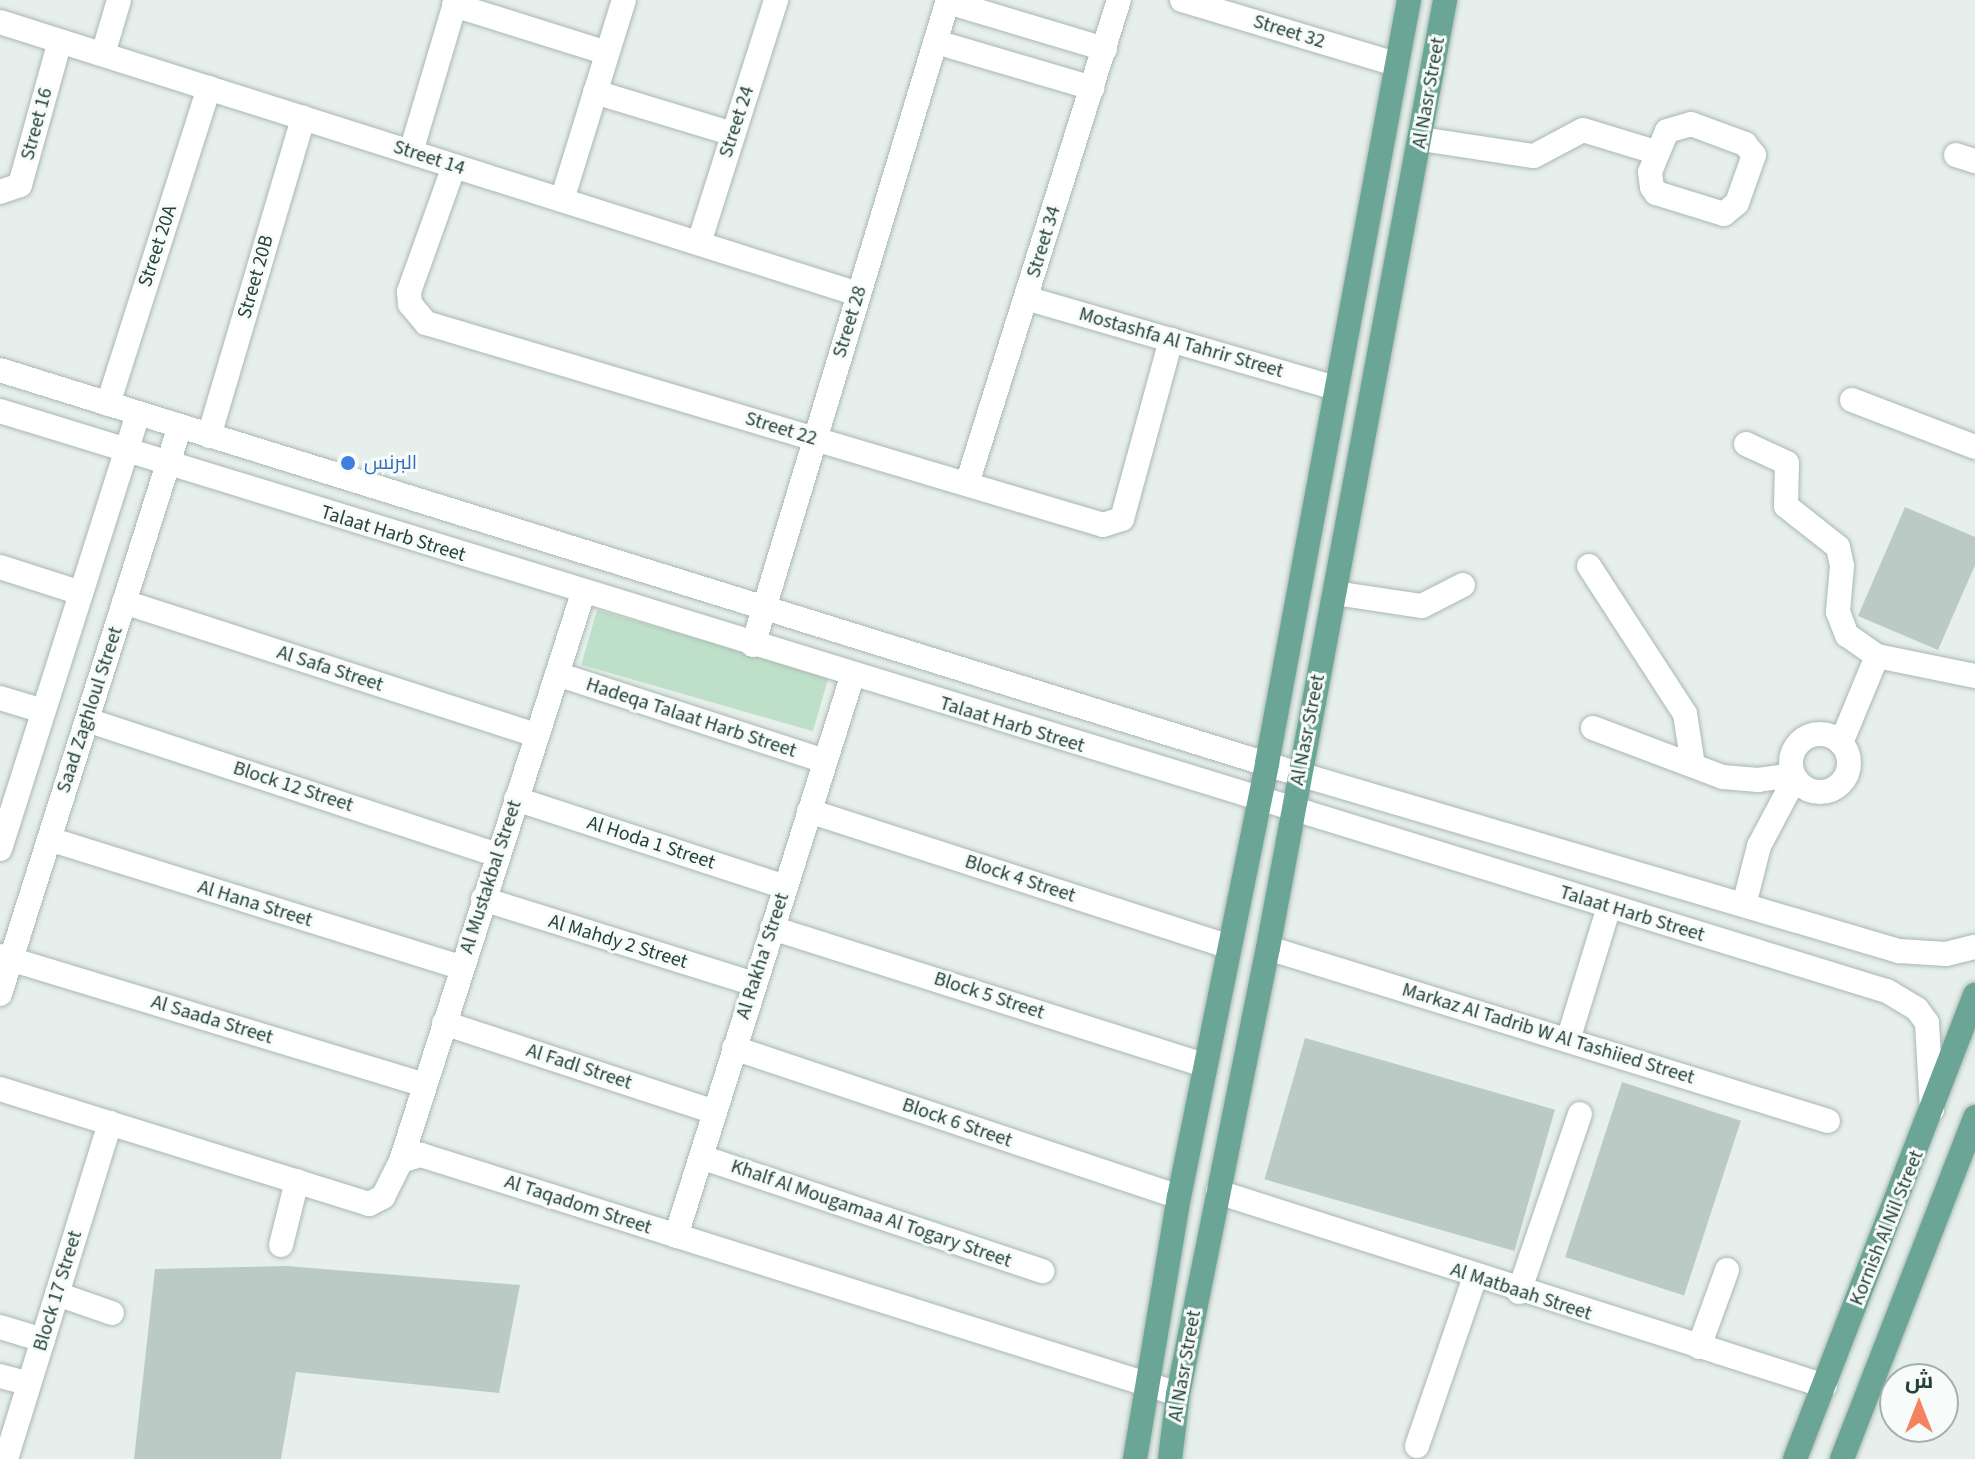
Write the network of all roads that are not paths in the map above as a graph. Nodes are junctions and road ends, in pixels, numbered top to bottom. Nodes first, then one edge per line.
1 (119, 0) edge
2 (624, 0) edge
3 (776, 0) edge
4 (1119, 0) edge
5 (1409, 0) edge
6 (1445, 0) edge
7 (948, 1) edge
8 (1189, 1) edge
9 (455, 3) edge
10 (0, 22) edge
11 (60, 41) junction
12 (936, 42) junction
13 (1105, 49) junction
14 (607, 53) junction
15 (103, 54) junction
16 (1396, 64) junction
17 (209, 88) junction
18 (1092, 88) junction
19 (595, 92) junction
20 (303, 118) junction
21 (733, 134) junction
22 (1421, 139) junction
23 (411, 152) junction
24 (1658, 153) junction
25 (454, 166) junction
26 (0, 192) edge
27 (562, 200) junction
28 (1370, 201) junction
29 (1408, 209) junction
30 (699, 243) junction
31 (858, 294) junction
32 (1026, 298) junction
33 (1171, 340) junction
34 (0, 370) edge
35 (1335, 388) junction
36 (1852, 400) dead end
37 (108, 404) junction
38 (0, 411) edge
39 (138, 413) junction
40 (180, 426) junction
41 (209, 436) junction
42 (814, 439) junction
43 (1746, 444) dead end
44 (1975, 447) edge
45 (126, 451) junction
46 (168, 463) junction
47 (967, 484) junction
48 (1589, 566) dead end
49 (0, 567) edge
50 (1463, 585) dead end
51 (81, 593) junction
52 (583, 593) junction
53 (1335, 593) junction
54 (124, 602) junction
55 (764, 605) junction
56 (753, 645) junction
57 (1877, 656) junction
58 (557, 674) junction
59 (1975, 676) edge
60 (852, 677) junction
61 (0, 698) edge
62 (43, 711) junction
63 (87, 720) junction
64 (1593, 728) dead end
65 (537, 735) junction
66 (1841, 743) junction
67 (825, 761) junction
68 (1267, 763) junction
69 (1693, 765) junction
70 (1299, 774) junction
71 (1794, 776) junction
72 (516, 799) junction
73 (1259, 800) junction
74 (1292, 810) junction
75 (809, 811) junction
76 (2, 838) edge
77 (49, 839) junction
78 (498, 855) junction
79 (786, 887) junction
80 (483, 899) junction
81 (1744, 905) junction
82 (1609, 907) junction
83 (772, 928) junction
84 (1230, 947) junction
85 (1975, 947) edge
86 (1268, 948) junction
87 (6, 957) edge
88 (462, 968) junction
89 (754, 984) junction
90 (0, 994) edge
91 (1975, 995) edge
92 (444, 1023) junction
93 (1568, 1040) junction
94 (734, 1048) junction
95 (1205, 1065) junction
96 (425, 1085) junction
97 (0, 1089) edge
98 (714, 1112) junction
99 (1580, 1114) dead end
100 (1932, 1115) junction
101 (1975, 1117) edge
102 (1828, 1121) dead end
103 (110, 1123) junction
104 (701, 1157) junction
105 (401, 1161) junction
106 (297, 1181) junction
107 (1218, 1192) junction
108 (1179, 1197) junction
109 (676, 1236) junction
110 (281, 1245) dead end
111 (1727, 1270) dead end
112 (1042, 1271) dead end
113 (1475, 1277) junction
114 (1519, 1292) junction
115 (57, 1294) junction
116 (112, 1313) dead end
117 (0, 1327) edge
118 (43, 1340) junction
119 (1699, 1347) junction
120 (0, 1376) edge
121 (29, 1384) junction
122 (1146, 1385) junction
123 (1825, 1386) junction
124 (1178, 1394) junction
125 (1417, 1446) dead end
126 (6, 1459) edge
127 (1135, 1459) edge
128 (1170, 1459) edge
129 (1795, 1459) edge
130 (1842, 1459) edge

1 - 15 street
2 - 14 street
3 - 21 street, Street 24
4 - 13 street, Street 34
5 - 16 main road, Al Nasr Street
6 - 22 main road, Al Nasr Street
7 - 12 street, Street 28
7 - 13 street
8 - 16 street, Street 32
9 - 14 street
9 - 23 street
10 - 11 street, Street 14
11 - 15 street, Street 14
11 - 26 street, Street 16
12 - 18 street
12 - 31 street, Street 28
13 - 18 street, Street 34
14 - 19 street
15 - 17 street, Street 14
16 - 28 main road, Al Nasr Street
17 - 20 street, Street 14
17 - 37 street, Street 20A
18 - 32 street, Street 34
19 - 21 street
19 - 27 street
20 - 23 street, Street 14
20 - 41 street, Street 20B
21 - 30 street, Street 24
22 - 24 street
22 - 29 main road, Al Nasr Street
23 - 25 street, Street 14
24 - 24 street
25 - 27 street, Street 14
25 - 42 street, Street 22
27 - 30 street, Street 14
28 - 29 main road
28 - 35 main road, Al Nasr Street
29 - 53 main road, Al Nasr Street
30 - 31 street, Street 14
31 - 42 street, Street 28
32 - 33 street, Mostashfa Al Tahrir Street
32 - 47 street, Street 34
33 - 35 street, Mostashfa Al Tahrir Street
33 - 47 street, Street 22
34 - 37 street, Talaat Harb Street
35 - 68 main road, Al Nasr Street
36 - 44 street
37 - 39 street, Talaat Harb Street
38 - 45 street, Talaat Harb Street
39 - 40 street, Talaat Harb Street
39 - 45 street
40 - 41 street, Talaat Harb Street
40 - 46 street, Saad Zaghloul Street
41 - 55 street, Talaat Harb Street
42 - 47 street, Street 22
42 - 55 street, Street 28
43 - 57 street
45 - 46 street, Talaat Harb Street
45 - 51 street
46 - 52 street, Talaat Harb Street
46 - 54 street, Saad Zaghloul Street
48 - 69 street
49 - 51 street
50 - 53 street
51 - 62 street
52 - 56 street, Talaat Harb Street
52 - 58 street, Al Mustakbal Street
53 - 70 main road, Al Nasr Street
54 - 63 street, Saad Zaghloul Street
54 - 65 street, Al Safa Street
55 - 56 street, Street 28
55 - 68 street, Talaat Harb Street
56 - 60 street, Talaat Harb Street
57 - 59 street
57 - 66 street
58 - 65 street, Al Mustakbal Street
58 - 67 street, Hadeqa Talaat Harb Street
60 - 67 street, Al Rakha' Street
60 - 73 street, Talaat Harb Street
61 - 62 street
62 - 76 street
63 - 77 street, Saad Zaghloul Street
63 - 78 street, Block 12 Street
64 - 69 street
65 - 72 street, Al Mustakbal Street
66 - 71 street
66 - 71 street
67 - 75 street, Al Rakha' Street
68 - 70 street, Talaat Harb Street
68 - 73 main road, Al Nasr Street
69 - 71 street
70 - 74 main road, Al Nasr Street
70 - 81 street, Talaat Harb Street
71 - 81 street
72 - 78 street, Al Mustakbal Street
72 - 79 street, Al Hoda 1 Street
73 - 74 street, Talaat Harb Street
73 - 84 main road, Al Nasr Street
74 - 82 street, Talaat Harb Street
74 - 86 main road, Al Nasr Street
75 - 79 street, Al Rakha' Street
75 - 84 street, Block 4 Street
77 - 87 street, Saad Zaghloul Street
77 - 88 street, Al Hana Street
78 - 80 street, Al Mustakbal Street
79 - 83 street, Al Rakha' Street
80 - 88 street, Al Mustakbal Street
80 - 89 street, Al Mahdy 2 Street
81 - 85 street, Talaat Harb Street
82 - 93 street
82 - 100 street, Talaat Harb Street
83 - 89 street, Al Rakha' Street
83 - 95 street, Block 5 Street
84 - 95 main road, Al Nasr Street
86 - 93 street, Markaz Al Tadrib W Al Tashiied Street
86 - 107 main road, Al Nasr Street
87 - 90 street, Saad Zaghloul Street
87 - 96 street, Al Saada Street
88 - 92 street, Al Mustakbal Street
89 - 94 street, Al Rakha' Street
91 - 100 main road, Kornish Al Nil Street
92 - 96 street, Al Mustakbal Street
92 - 98 street, Al Fadl Street
93 - 102 street, Markaz Al Tadrib W Al Tashiied Street
94 - 98 street, Al Rakha' Street
94 - 108 street, Block 6 Street
95 - 108 main road, Al Nasr Street
96 - 105 street, Al Mustakbal Street
97 - 103 street
98 - 104 street, Al Rakha' Street
99 - 114 street
100 - 123 main road, Kornish Al Nil Street
101 - 130 main road, Kornish Al Nil Street
103 - 106 street
103 - 115 street, Block 17 Street
104 - 109 street, Al Rakha' Street
104 - 112 street, Khalf Al Mougamaa Al Togary Street
105 - 106 street
105 - 109 street, Al Taqadom Street
106 - 110 street
107 - 113 street, Al Matbaah Street
107 - 124 main road, Al Nasr Street
108 - 122 main road, Al Nasr Street
109 - 122 street, Al Taqadom Street
111 - 119 street
113 - 114 street, Al Matbaah Street
113 - 125 street
114 - 119 street, Al Matbaah Street
115 - 116 street
115 - 118 street, Block 17 Street
117 - 118 street
118 - 121 street, Block 17 Street
119 - 123 street, Al Matbaah Street
120 - 121 street
121 - 126 street, Block 17 Street
122 - 124 street, Al Taqadom Street
122 - 127 main road, Al Nasr Street
123 - 129 main road, Kornish Al Nil Street
124 - 128 main road, Al Nasr Street

